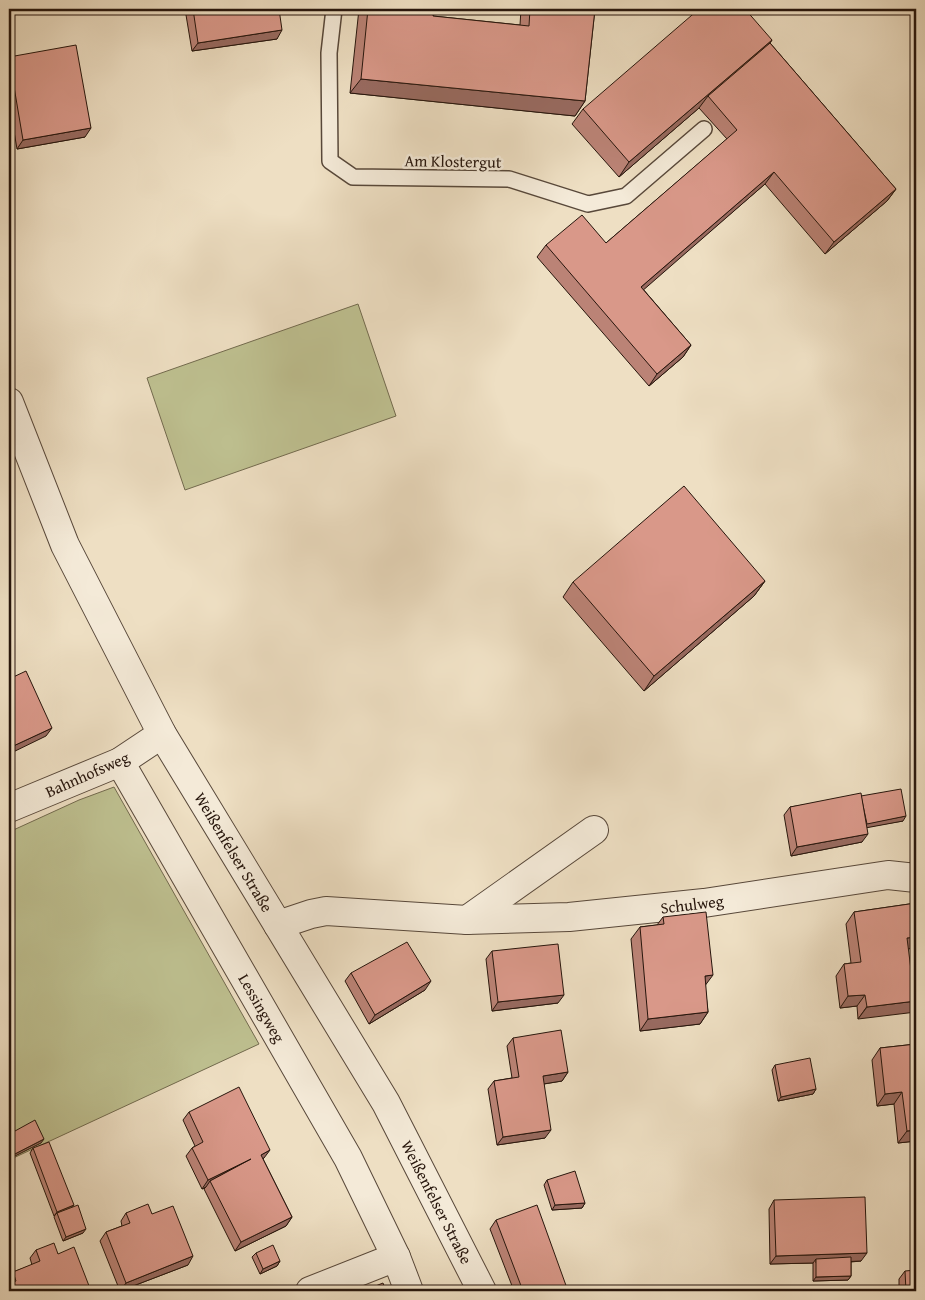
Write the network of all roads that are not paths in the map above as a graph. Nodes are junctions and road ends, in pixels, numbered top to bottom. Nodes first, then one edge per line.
1 (334, 9) edge
2 (704, 129) edge
3 (9, 402) edge
4 (162, 734) junction
5 (120, 762) junction
6 (9, 808) edge
7 (594, 830) dead end
8 (916, 878) edge
9 (467, 920) junction
10 (278, 925) junction
11 (396, 1257) junction
12 (310, 1291) edge
13 (409, 1291) edge
14 (482, 1291) edge

1 - 2 lane, Am Klostergut
3 - 4 street, Weißenfelser Straße
4 - 5 street, Bahnhofsweg
4 - 10 street, Weißenfelser Straße
5 - 6 street, Bahnhofsweg
5 - 11 street, Lessingweg
7 - 9 street
8 - 9 street, Schulweg
9 - 10 street, Schulweg
10 - 14 street, Weißenfelser Straße
11 - 12 street
11 - 13 street, Lessingweg

